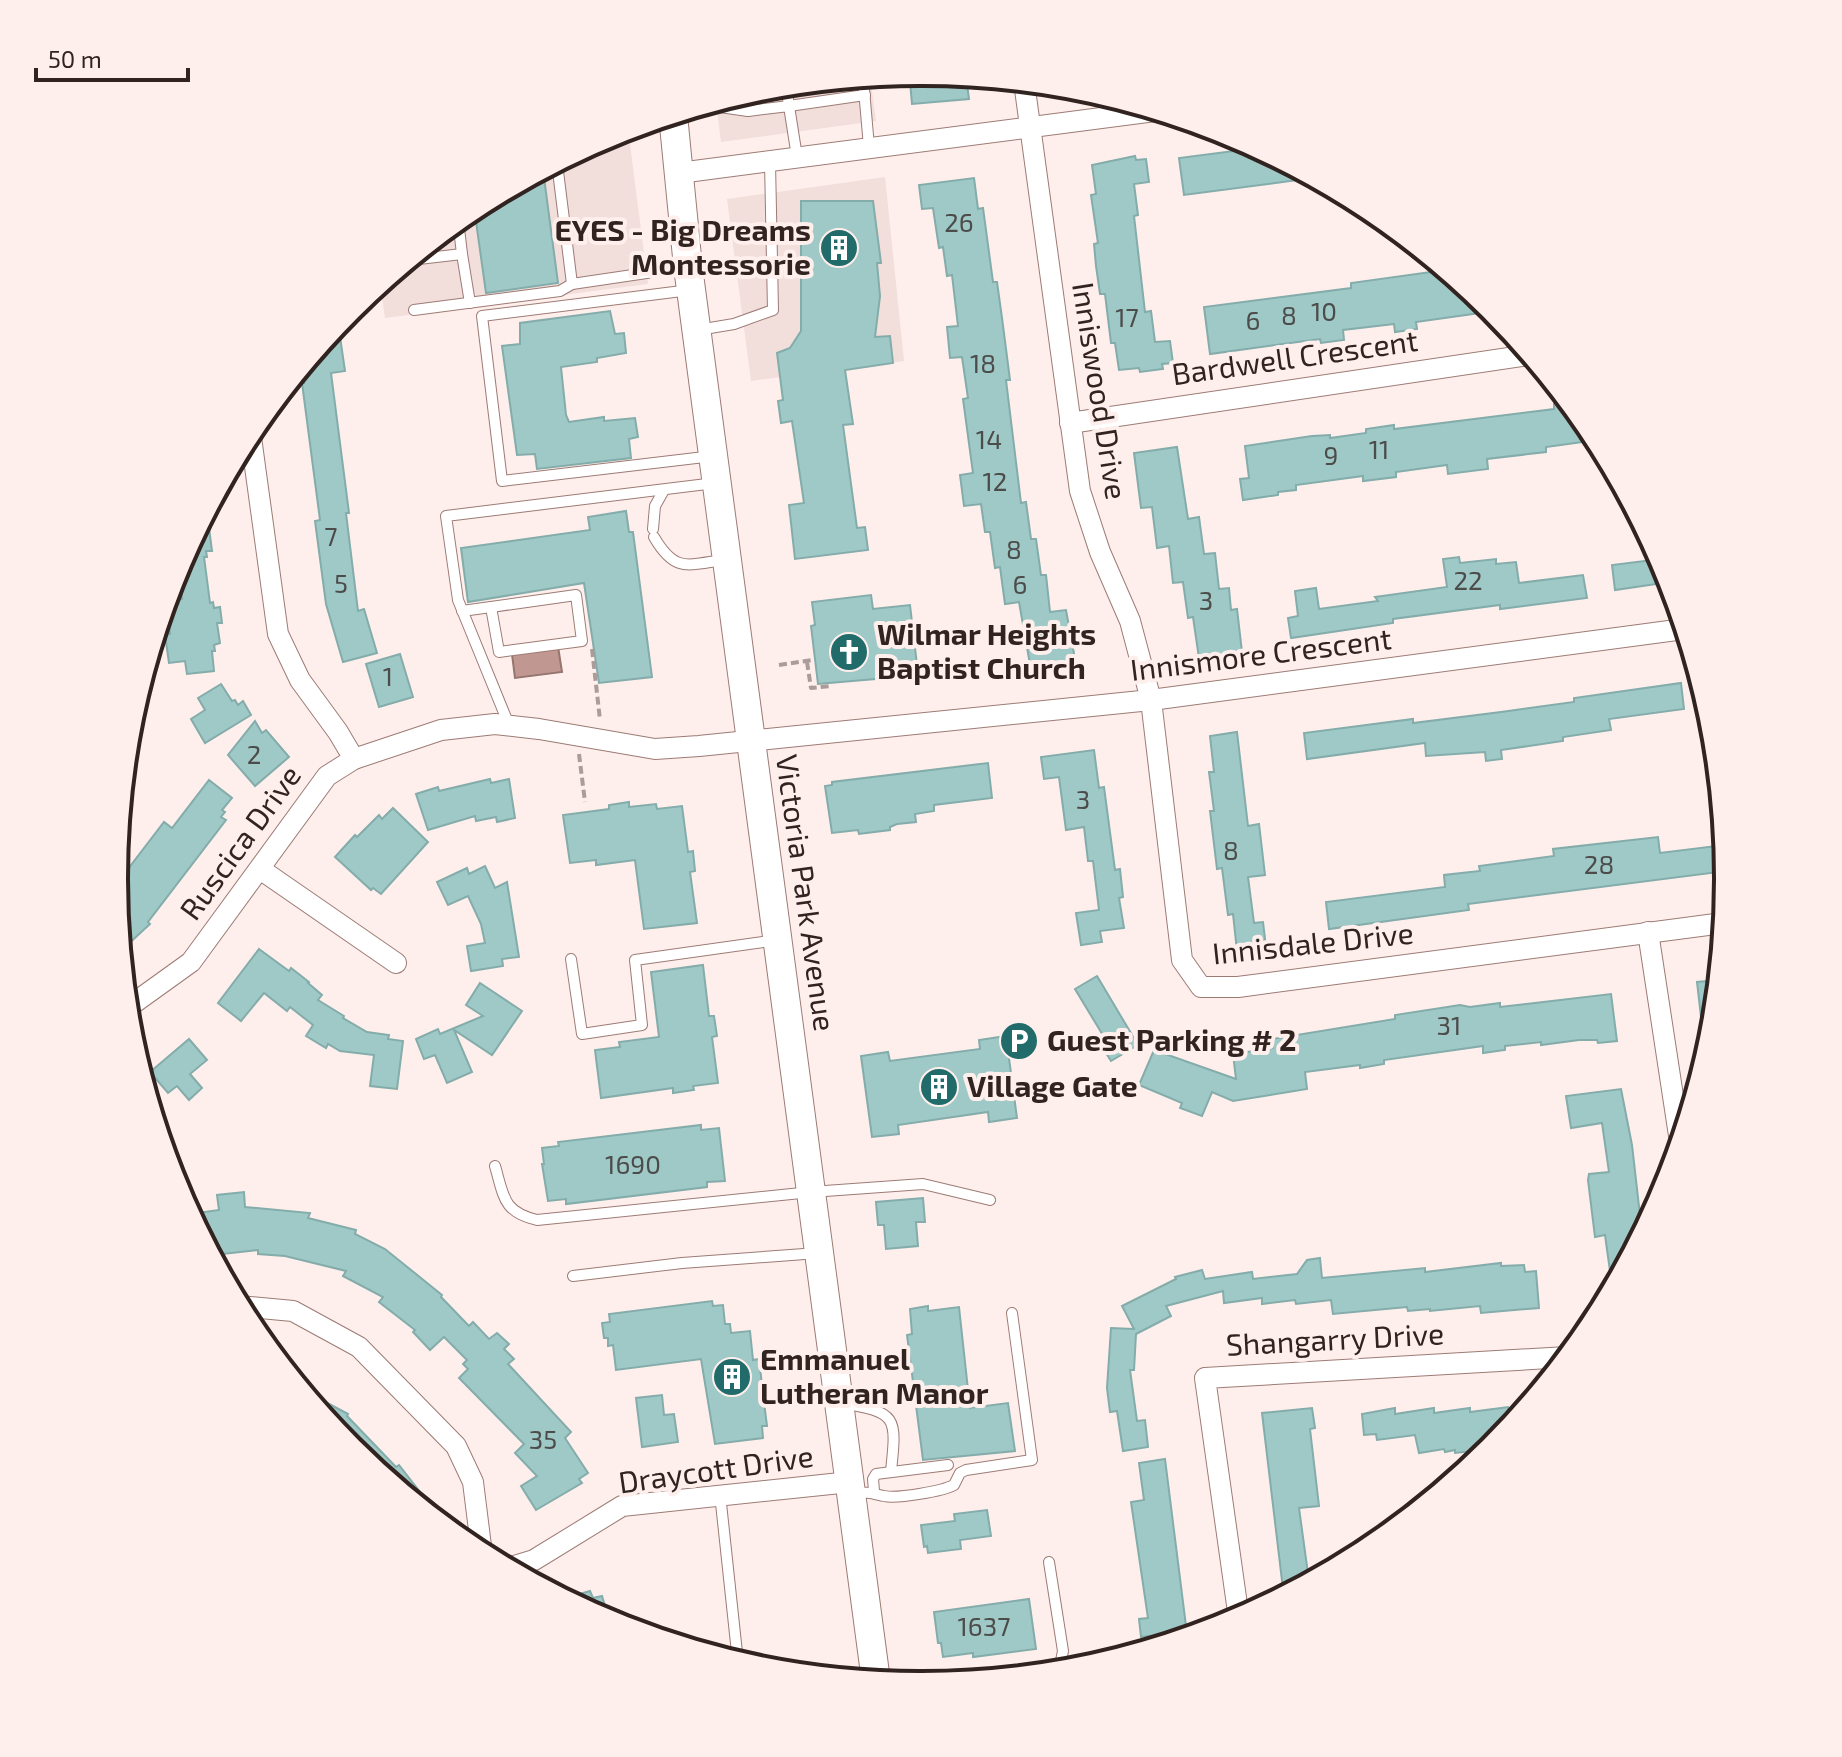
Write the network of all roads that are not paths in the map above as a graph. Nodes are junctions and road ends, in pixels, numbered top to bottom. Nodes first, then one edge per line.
1 (864, 88) edge
2 (1025, 93) edge
3 (865, 95) junction
4 (788, 98) edge
5 (747, 106) edge
6 (789, 106) junction
7 (736, 108) edge
8 (748, 111) junction
9 (1130, 114) edge
10 (674, 126) edge
11 (1030, 128) junction
12 (869, 147) junction
13 (797, 157) junction
14 (770, 162) junction
15 (679, 173) junction
16 (558, 174) edge
17 (460, 235) edge
18 (462, 254) junction
19 (429, 258) edge
20 (690, 278) junction
21 (572, 284) junction
22 (470, 303) junction
23 (414, 310) dead end
24 (697, 330) junction
25 (1518, 357) edge
26 (1070, 423) junction
27 (253, 452) edge
28 (715, 469) junction
29 (664, 490) junction
30 (727, 559) junction
31 (491, 607) junction
32 (462, 611) junction
33 (1673, 630) edge
34 (1151, 700) junction
35 (509, 725) junction
36 (750, 741) junction
37 (354, 759) junction
38 (260, 869) junction
39 (1712, 924) edge
40 (1648, 932) junction
41 (778, 940) junction
42 (571, 959) dead end
43 (396, 963) dead end
44 (138, 1000) edge
45 (1676, 1116) edge
46 (495, 1166) dead end
47 (811, 1192) junction
48 (990, 1200) dead end
49 (820, 1253) junction
50 (573, 1276) dead end
51 (255, 1307) edge
52 (1012, 1313) dead end
53 (1552, 1358) edge
54 (840, 1403) junction
55 (948, 1465) dead end
56 (891, 1471) junction
57 (858, 1489) junction
58 (720, 1494) junction
59 (480, 1536) edge
60 (1049, 1562) dead end
61 (523, 1563) edge
62 (1237, 1605) edge
63 (737, 1649) edge
64 (1062, 1658) edge
65 (875, 1669) edge

1 - 3 lane
2 - 11 street, Inniswood Drive
3 - 6 lane
3 - 12 lane
4 - 6 lane
5 - 8 lane
6 - 8 lane
6 - 13 lane
7 - 8 lane
9 - 11 street
10 - 15 main road, Victoria Park Avenue
11 - 12 street
11 - 26 street, Inniswood Drive
12 - 13 street
13 - 14 street
14 - 15 street
14 - 24 lane
15 - 20 main road, Victoria Park Avenue
16 - 21 lane
17 - 18 lane
18 - 19 lane
18 - 22 lane
20 - 21 lane
20 - 24 main road, Victoria Park Avenue
20 - 28 lane
21 - 22 lane
22 - 23 lane
24 - 28 main road, Victoria Park Avenue
25 - 26 street, Bardwell Crescent
26 - 34 street, Inniswood Drive
27 - 37 street
28 - 29 lane
28 - 30 main road, Victoria Park Avenue
29 - 30 lane
29 - 32 lane
30 - 36 main road, Victoria Park Avenue
31 - 31 lane
31 - 32 lane
32 - 35 lane
33 - 34 street, Innismore Crescent
34 - 36 street, Innismore Crescent
34 - 40 street, Innisdale Drive
35 - 36 street, Ruscica Drive
35 - 37 street, Ruscica Drive
36 - 41 main road, Victoria Park Avenue
37 - 38 street, Ruscica Drive
38 - 43 street
38 - 44 street, Ruscica Drive
39 - 40 street, Innisdale Drive
40 - 45 street
41 - 42 lane
41 - 47 main road, Victoria Park Avenue
46 - 47 lane
47 - 48 lane
47 - 49 main road, Victoria Park Avenue
49 - 50 lane
49 - 54 main road, Victoria Park Avenue
51 - 59 street
52 - 57 lane
53 - 62 street, Shangarry Drive
54 - 56 lane
54 - 57 main road, Victoria Park Avenue
55 - 56 lane
56 - 57 lane
57 - 58 street, Draycott Drive
57 - 65 main road, Victoria Park Avenue
58 - 61 street, Draycott Drive
58 - 63 lane
60 - 64 lane

